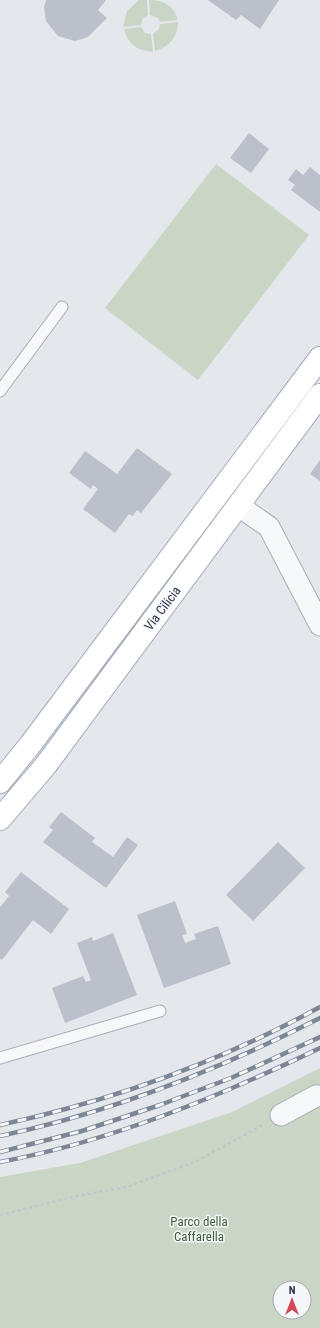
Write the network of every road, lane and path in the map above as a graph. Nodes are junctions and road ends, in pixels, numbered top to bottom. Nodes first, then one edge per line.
1 (62, 307) dead end
2 (320, 358) edge
3 (0, 391) edge
4 (320, 395) edge
5 (239, 506) junction
6 (320, 625) edge
7 (0, 782) edge
8 (0, 819) edge
9 (160, 1011) dead end
10 (0, 1058) edge
11 (320, 1096) edge
12 (281, 1115) joint
13 (0, 1215) edge

1 - 3 lane
2 - 7 main road, Via Cilicia
4 - 5 main road, Via Cilicia
5 - 6 street
5 - 8 main road, Via Cilicia
9 - 10 lane
11 - 12 street
12 - 13 path

